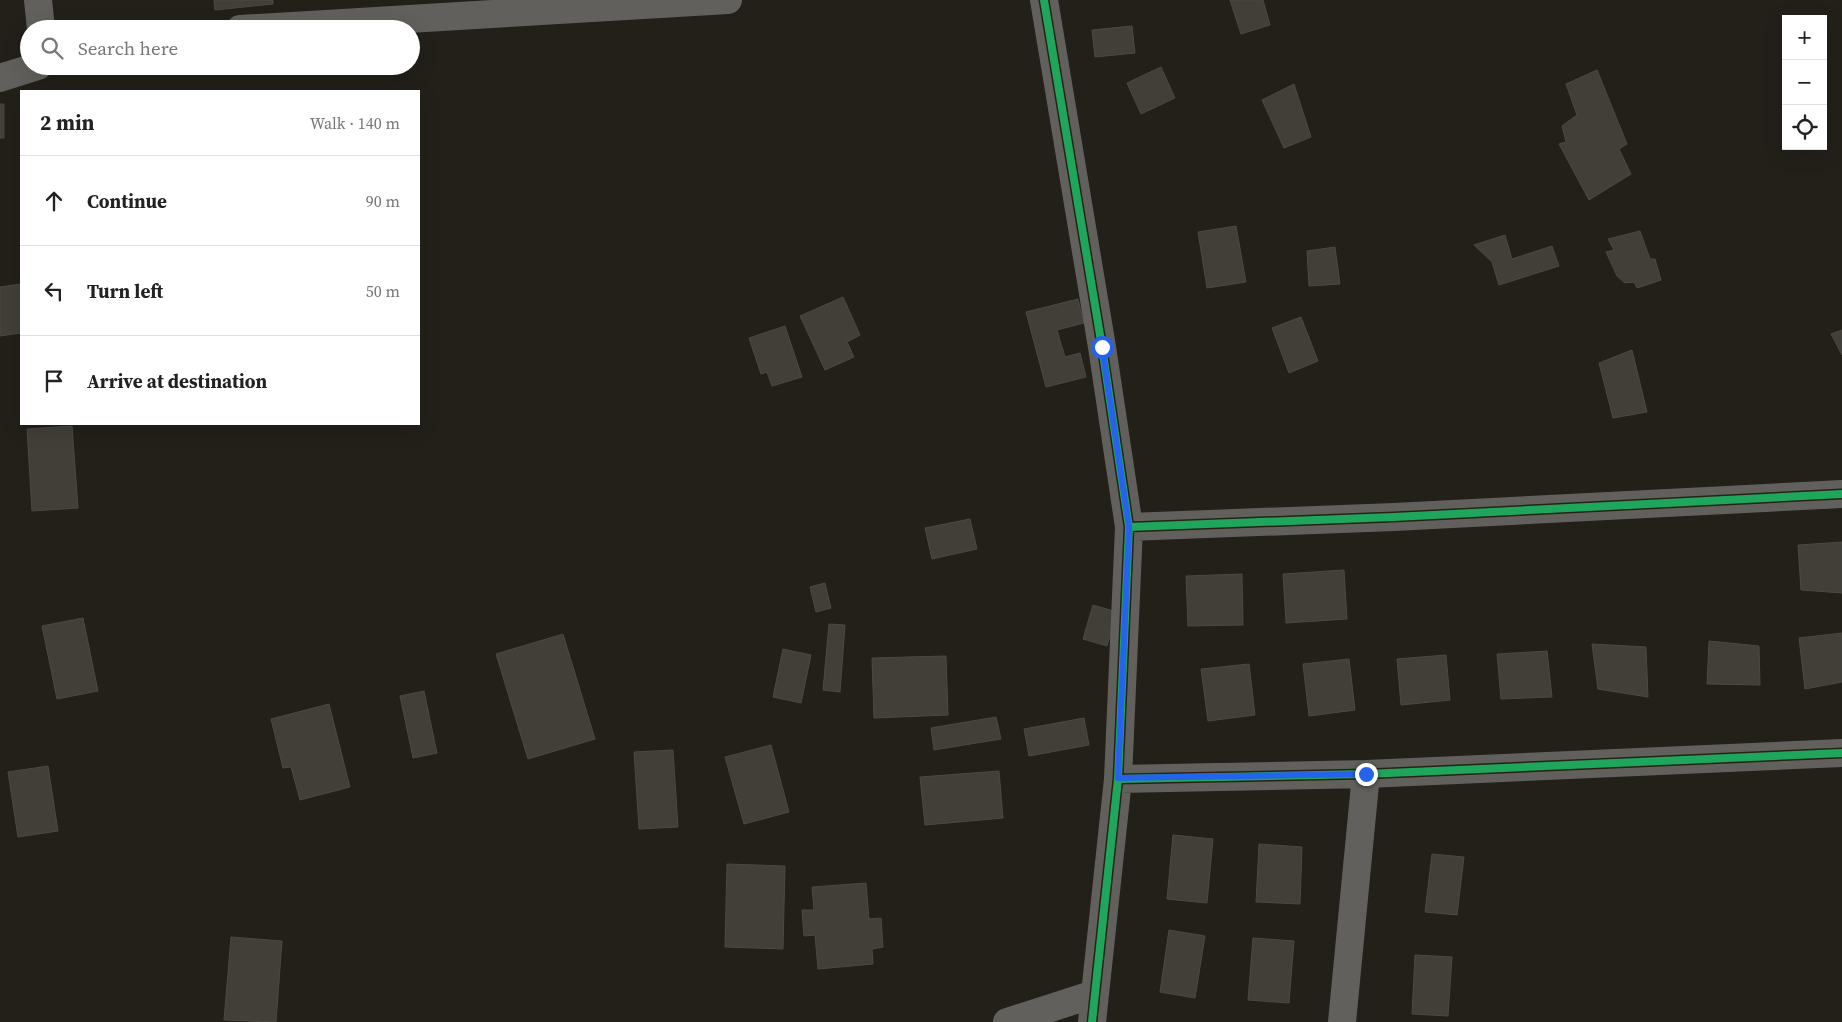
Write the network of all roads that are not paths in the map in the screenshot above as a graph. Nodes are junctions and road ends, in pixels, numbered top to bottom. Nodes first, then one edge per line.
1 (38, 0) edge
2 (728, 0) edge
3 (1044, 0) edge
4 (370, 11) edge
5 (40, 20) edge
6 (305, 20) edge
7 (20, 72) edge
8 (0, 78) edge
9 (1842, 494) edge
10 (1129, 527) junction
11 (1842, 753) edge
12 (1366, 774) junction
13 (1118, 778) junction
14 (1094, 994) junction
15 (1008, 1022) edge
16 (1092, 1022) edge
17 (1342, 1022) edge

1 - 5 street
2 - 4 street
3 - 10 street
4 - 6 street
7 - 8 street
9 - 10 street
10 - 13 street
11 - 12 street
12 - 13 street
12 - 17 street
13 - 14 street
14 - 15 street
14 - 16 street

